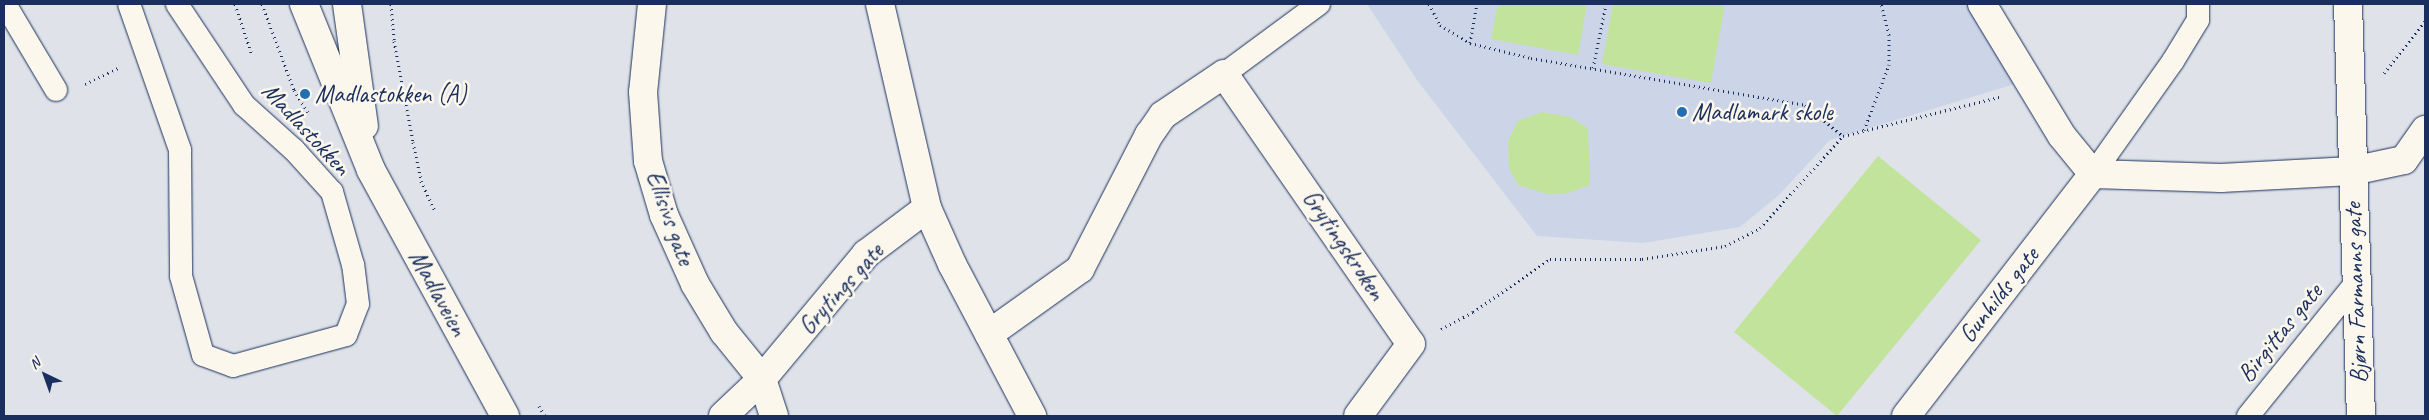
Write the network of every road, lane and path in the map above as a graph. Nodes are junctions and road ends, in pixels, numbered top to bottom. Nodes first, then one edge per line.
1 (5, 4) edge
2 (129, 4) edge
3 (177, 4) edge
4 (304, 4) edge
5 (347, 4) edge
6 (390, 4) edge
7 (652, 4) edge
8 (880, 4) edge
9 (1319, 4) edge
10 (1429, 4) edge
11 (1477, 4) edge
12 (1606, 4) edge
13 (1881, 4) edge
14 (1982, 4) edge
15 (2198, 4) edge
16 (2348, 4) edge
17 (2425, 21) edge
18 (1470, 43) junction
19 (1594, 68) junction
20 (108, 73) dead end
21 (1224, 74) junction
22 (2352, 82) junction
23 (82, 85) dead end
24 (2036, 89) junction
25 (56, 90) dead end
26 (2425, 130) edge
27 (1864, 131) junction
28 (1843, 136) junction
29 (371, 170) junction
30 (2352, 171) junction
31 (2093, 174) junction
32 (927, 208) junction
33 (436, 214) dead end
34 (2355, 284) junction
35 (989, 334) junction
36 (1411, 344) junction
37 (762, 380) junction
38 (535, 399) dead end
39 (505, 416) edge
40 (545, 416) edge
41 (723, 416) edge
42 (774, 416) edge
43 (1032, 416) edge
44 (1358, 416) edge
45 (1906, 416) edge
46 (2248, 416) edge
47 (2361, 416) edge

1 - 25 lane
2 - 3 lane, Madlastokken
4 - 29 street, Madlaveien
5 - 29 street, Madlaveien
6 - 33 path
7 - 37 street, Ellisivs gate
8 - 32 street
9 - 21 lane
10 - 18 path
11 - 18 path
12 - 19 path
13 - 27 path
14 - 24 street
15 - 31 lane, Gunhilds gate
16 - 22 street, Bjørn Farmanns gate
17 - 22 path
18 - 19 path
19 - 28 path
20 - 23 path
21 - 35 street
21 - 36 street, Grytingskroken
22 - 30 street, Bjørn Farmanns gate
24 - 27 path
24 - 31 street
26 - 30 street, Bjørn Farmanns gate
27 - 28 path
28 - 36 path
29 - 39 street, Madlaveien
30 - 31 street
30 - 34 street, Bjørn Farmanns gate
31 - 45 street, Gunhilds gate
32 - 35 street
32 - 37 street, Grytings gate
34 - 46 lane, Birgittas gate
34 - 47 street, Bjørn Farmanns gate
35 - 43 street
36 - 44 street
37 - 41 street, Grytings gate
37 - 42 street
38 - 40 path

